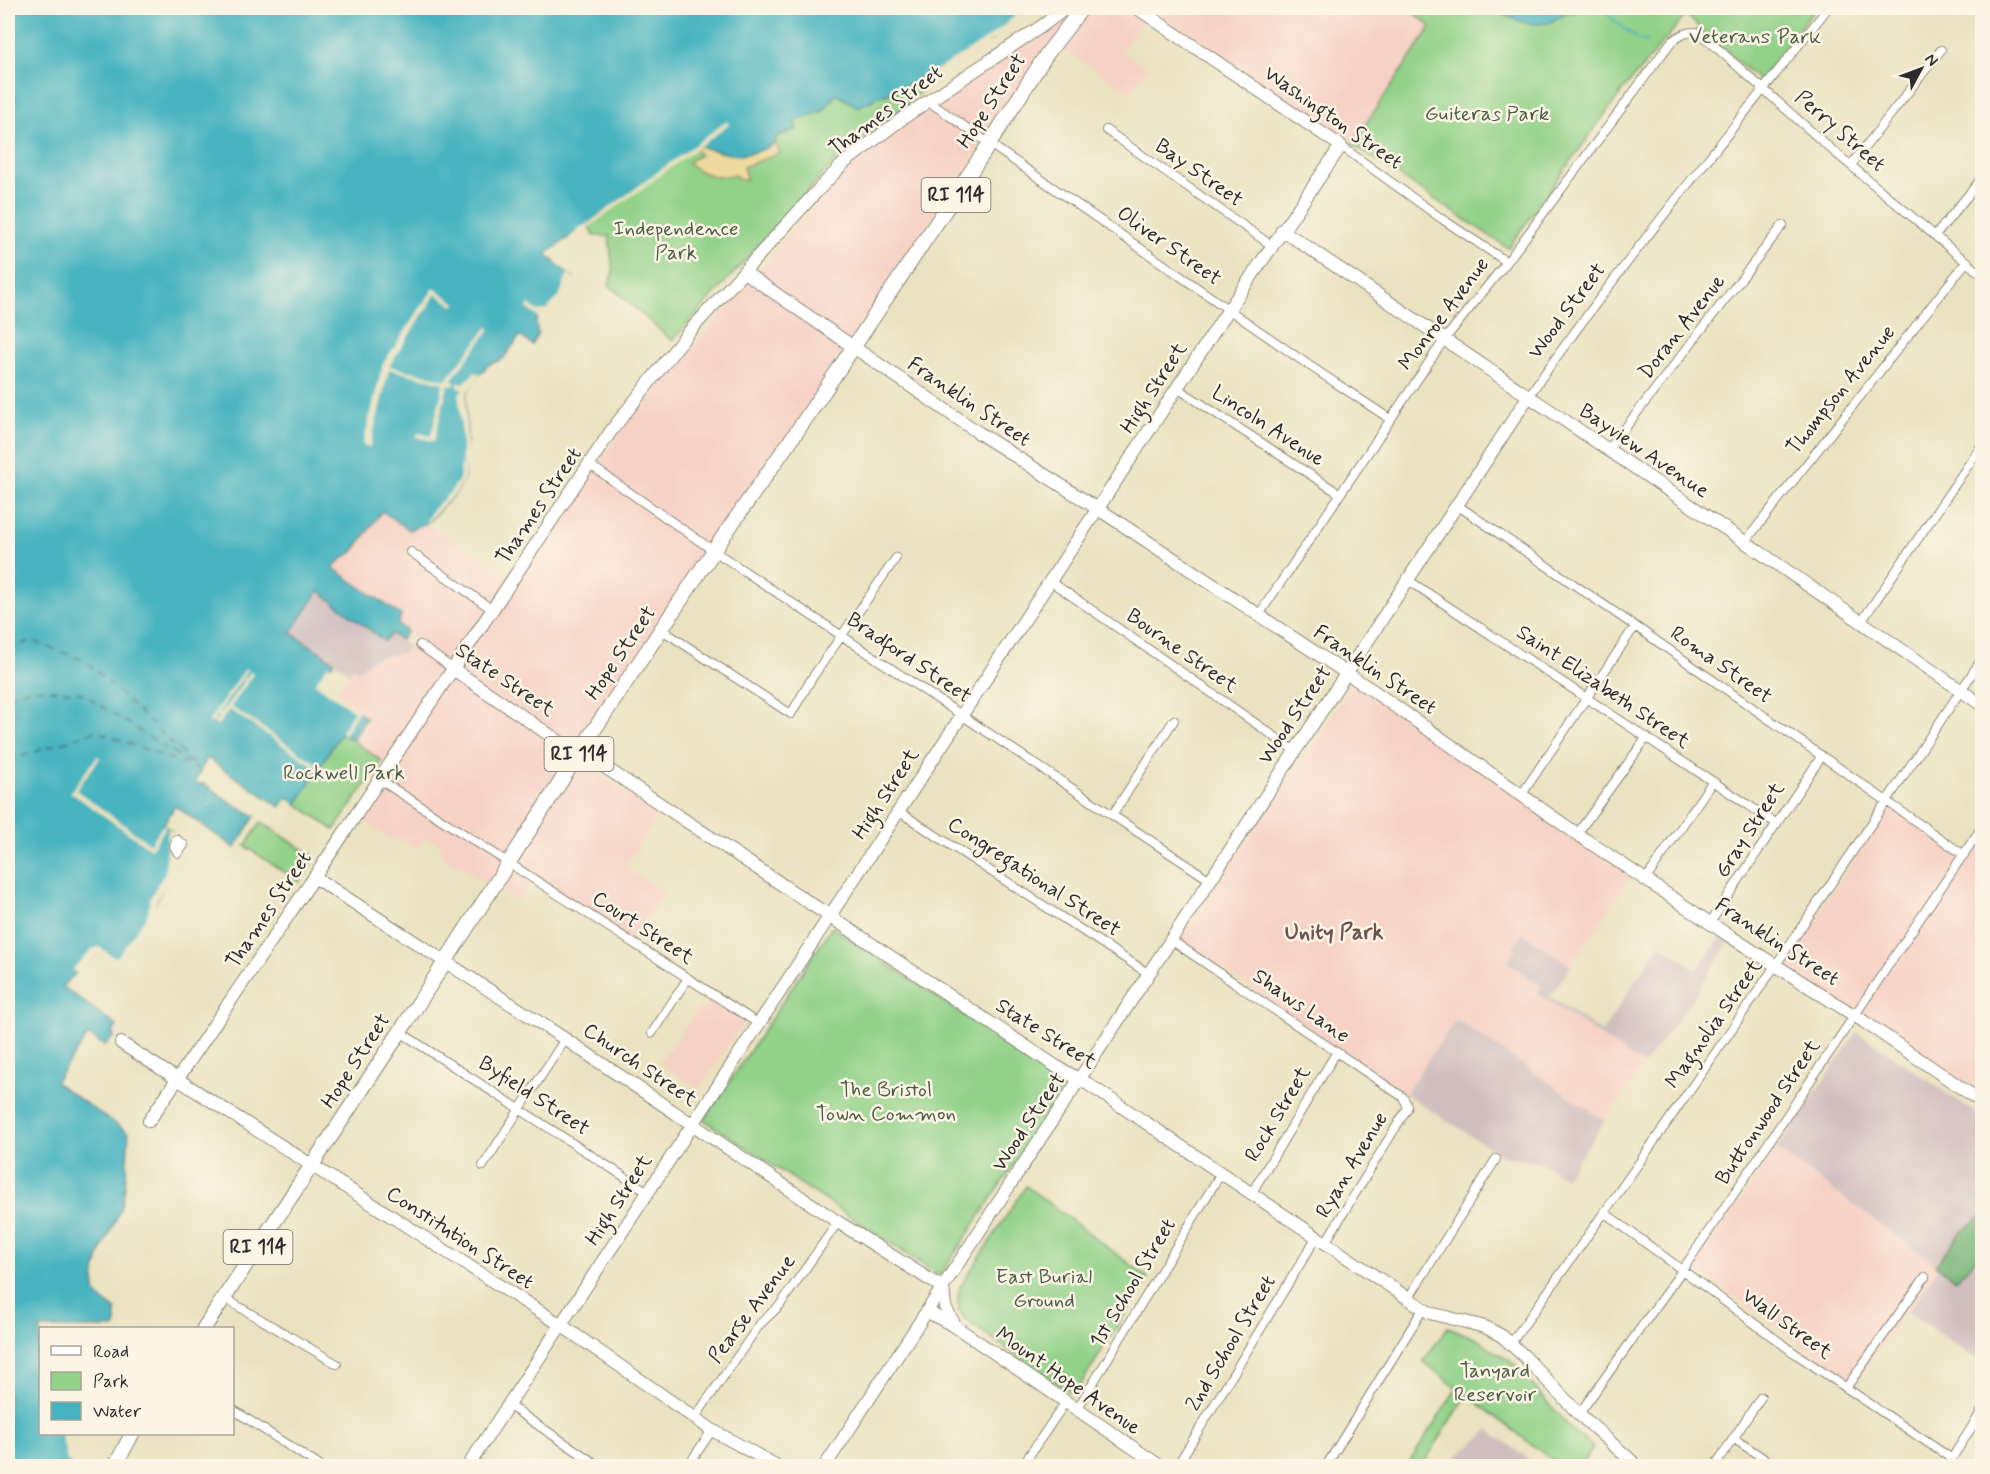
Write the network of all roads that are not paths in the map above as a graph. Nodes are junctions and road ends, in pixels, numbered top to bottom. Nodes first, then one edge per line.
1 (1066, 8) edge
2 (1082, 8) edge
3 (1137, 8) edge
4 (1828, 8) edge
5 (1042, 26) junction
6 (1062, 33) junction
7 (1671, 42) joint
8 (1941, 50) dead end
9 (1764, 88) junction
10 (928, 101) junction
11 (1106, 130) dead end
12 (990, 143) junction
13 (1341, 146) junction
14 (1851, 165) junction
15 (1983, 178) edge
16 (1784, 225) dead end
17 (1282, 230) junction
18 (1935, 236) junction
19 (1272, 245) junction
20 (1967, 261) junction
21 (1507, 262) junction
22 (744, 272) junction
23 (1983, 275) edge
24 (1228, 309) junction
25 (1444, 340) junction
26 (853, 347) junction
27 (1177, 388) junction
28 (1528, 397) junction
29 (1390, 419) junction
30 (1983, 445) edge
31 (1608, 450) junction
32 (590, 465) junction
33 (1340, 494) junction
34 (1456, 505) junction
35 (1098, 509) junction
36 (1745, 542) junction
37 (714, 551) junction
38 (411, 552) dead end
39 (897, 558) dead end
40 (1408, 580) junction
41 (1050, 581) junction
42 (493, 610) junction
43 (1258, 616) junction
44 (1861, 622) junction
45 (1635, 626) junction
46 (662, 630) junction
47 (842, 635) junction
48 (420, 645) dead end
49 (1983, 659) edge
50 (453, 669) junction
51 (1346, 674) junction
52 (1961, 691) junction
53 (1586, 696) junction
54 (1983, 705) edge
55 (962, 715) junction
56 (1174, 720) dead end
57 (1647, 737) junction
58 (1294, 750) junction
59 (579, 754) junction
60 (1821, 757) junction
61 (380, 780) junction
62 (1712, 782) junction
63 (1522, 794) junction
64 (1886, 801) junction
65 (898, 811) junction
66 (1113, 814) junction
67 (1777, 824) junction
68 (1983, 827) edge
69 (1577, 834) junction
70 (1964, 855) junction
71 (508, 863) junction
72 (314, 877) junction
73 (1646, 879) junction
74 (1210, 880) junction
75 (830, 916) junction
76 (1710, 923) junction
77 (1171, 940) junction
78 (445, 961) junction
79 (1776, 966) junction
80 (1149, 974) junction
81 (688, 978) junction
82 (1855, 1016) junction
83 (759, 1024) junction
84 (400, 1032) junction
85 (652, 1034) dead end
86 (565, 1039) junction
87 (121, 1043) dead end
88 (1336, 1053) junction
89 (1080, 1079) junction
90 (177, 1080) junction
91 (1983, 1102) edge
92 (1407, 1105) joint
93 (520, 1110) junction
94 (149, 1121) dead end
95 (693, 1123) junction
96 (1496, 1159) dead end
97 (312, 1166) junction
98 (483, 1166) dead end
99 (1221, 1173) junction
100 (648, 1192) junction
101 (1251, 1194) junction
102 (1605, 1213) junction
103 (838, 1222) junction
104 (1321, 1240) junction
105 (1683, 1269) junction
106 (1925, 1277) dead end
107 (943, 1288) junction
108 (224, 1298) junction
109 (1408, 1299) junction
110 (1423, 1309) junction
111 (928, 1312) junction
112 (561, 1325) junction
113 (205, 1327) edge
114 (956, 1327) junction
115 (1511, 1342) junction
116 (337, 1364) dead end
117 (1846, 1388) junction
118 (1761, 1397) dead end
119 (1065, 1402) junction
120 (508, 1405) junction
121 (234, 1410) edge
122 (1076, 1411) junction
123 (1983, 1411) edge
124 (1578, 1414) junction
125 (694, 1419) junction
126 (712, 1430) junction
127 (132, 1435) edge
128 (1733, 1438) junction
129 (1623, 1462) edge
130 (1949, 1463) edge
131 (120, 1464) edge
132 (320, 1467) edge
133 (468, 1467) edge
134 (599, 1467) edge
135 (688, 1467) edge
136 (777, 1467) edge
137 (825, 1467) edge
138 (1022, 1467) edge
139 (1160, 1467) edge
140 (1177, 1467) edge
141 (1326, 1467) edge
142 (1637, 1467) edge
143 (1715, 1467) edge
144 (1775, 1467) edge

1 - 5 street, Thames Street
2 - 6 main road, Hope Street / RI 114
3 - 13 street, Washington Street
4 - 9 street, Wood Street
5 - 6 street
5 - 10 street, Thames Street
6 - 12 main road, Hope Street / RI 114
7 - 9 street, Perry Street
7 - 21 street, Monroe Avenue
8 - 14 street
9 - 14 street, Perry Street
9 - 28 street, Wood Street
10 - 12 street, Oliver Street
10 - 22 street, Thames Street
11 - 19 street, Bay Street
12 - 24 street, Oliver Street
12 - 26 main road, Hope Street / RI 114
13 - 17 street, High Street
13 - 21 street, Washington Street
14 - 18 street, Perry Street
15 - 18 street
16 - 31 street, Doran Avenue
17 - 19 street, High Street
17 - 25 street, Bayview Avenue
18 - 20 street, Perry Street
19 - 24 street, High Street
20 - 23 street, Perry Street
20 - 36 street, Thompson Avenue
21 - 25 street, Monroe Avenue
22 - 26 street, Franklin Street
22 - 32 street, Thames Street
24 - 27 street, High Street
24 - 29 street, Oliver Street
25 - 28 street, Bayview Avenue
25 - 29 street, Monroe Avenue
26 - 35 street, Franklin Street
26 - 37 main road, Hope Street / RI 114
27 - 33 street, Lincoln Avenue
27 - 35 street, High Street
28 - 31 street, Bayview Avenue
28 - 34 street, Wood Street
29 - 33 street, Monroe Avenue
30 - 44 street
31 - 36 street, Bayview Avenue
32 - 37 street, Bradford Street
32 - 42 street, Thames Street
33 - 43 street, Monroe Avenue
34 - 40 street, Wood Street
34 - 45 street, Roma Street
35 - 41 street, High Street
35 - 43 street, Franklin Street
36 - 44 street, Bayview Avenue
37 - 46 main road, Hope Street / RI 114
37 - 47 street, Bradford Street
38 - 42 street
39 - 47 street
40 - 51 street, Wood Street
40 - 53 street, Saint Elizabeth Street
41 - 55 street, High Street
41 - 58 street, Bourne Street
42 - 50 street, Thames Street
43 - 51 street, Franklin Street
44 - 52 street, Bayview Avenue
45 - 53 street
45 - 60 street, Roma Street
46 - 47 street
46 - 59 main road, Hope Street / RI 114
47 - 55 street, Bradford Street
48 - 50 street, State Street
49 - 52 street, Magnolia Street
50 - 59 street, State Street
50 - 61 street, Thames Street
51 - 58 street, Wood Street
51 - 63 street, Franklin Street
52 - 54 street, Bayview Avenue
52 - 64 street, Magnolia Street
53 - 57 street, Saint Elizabeth Street
53 - 63 street
55 - 65 street, High Street
55 - 66 street, Bradford Street
56 - 66 street
57 - 62 street, Saint Elizabeth Street
57 - 69 street
58 - 74 street, Wood Street
59 - 71 main road, Hope Street / RI 114
59 - 75 street, State Street
60 - 64 street, Roma Street
60 - 67 street, Gray Street
61 - 71 street, Court Street
61 - 72 street, Thames Street
62 - 67 street, Saint Elizabeth Street
62 - 73 street
63 - 69 street, Franklin Street
64 - 70 street, Roma Street
64 - 79 street, Magnolia Street
65 - 75 street, High Street
65 - 80 street, Congregational Street
66 - 74 street, Bradford Street
67 - 76 street, Gray Street
68 - 70 street, Buttonwood Street
69 - 73 street, Franklin Street
70 - 82 street, Buttonwood Street
71 - 78 main road, Hope Street / RI 114
71 - 81 street, Court Street
72 - 78 street, Church Street
72 - 90 street, Thames Street
73 - 76 street, Franklin Street
74 - 77 street, Wood Street
75 - 83 street, High Street
75 - 89 street, State Street
76 - 79 street, Franklin Street
77 - 80 street, Wood Street
77 - 88 street, Shaws Lane
78 - 84 main road, Hope Street / RI 114
78 - 86 street, Church Street
79 - 82 street, Franklin Street
79 - 102 street, Magnolia Street
80 - 89 street, Wood Street
81 - 83 street, Court Street
81 - 85 street
82 - 91 street, Franklin Street
82 - 105 street, Buttonwood Street
83 - 95 street, High Street
84 - 93 street, Byfield Street
84 - 97 main road, Hope Street / RI 114
86 - 93 street
86 - 95 street, Church Street
87 - 90 street, Constitution Street
88 - 92 street, Shaws Lane
88 - 101 street, Rock Street
89 - 99 street, State Street
89 - 107 street, Wood Street
90 - 94 street, Thames Street
90 - 97 street, Constitution Street
92 - 104 street, Ryan Avenue
93 - 98 street
93 - 100 street, Byfield Street
95 - 100 street, High Street
95 - 103 street, Church Street
96 - 109 street
97 - 108 main road, Hope Street / RI 114
97 - 112 street, Constitution Street
99 - 101 street, State Street
99 - 122 street, 1st School Street
100 - 112 street, High Street
101 - 104 street, State Street
102 - 105 street, Wall Street
102 - 115 street, Magnolia Street
103 - 107 street, Church Street
103 - 125 street, Pearse Avenue
104 - 109 street, State Street
104 - 140 street, 2nd School Street
105 - 117 street, Wall Street
105 - 124 street, Buttonwood Street
106 - 117 street
107 - 111 street, Wood Street
107 - 114 street
108 - 113 main road, Hope Street / RI 114
108 - 116 street
109 - 110 street, State Street
110 - 115 street, State Street
110 - 141 street
111 - 114 street, Mount Hope Avenue
111 - 137 street, Wood Street
112 - 120 street, High Street
112 - 125 street, Constitution Street
114 - 119 street, Mount Hope Avenue
115 - 124 street, State Street
117 - 130 street, Wall Street
118 - 128 street
119 - 122 street, Mount Hope Avenue
119 - 138 street
120 - 133 street, High Street
120 - 134 street
121 - 132 street
122 - 139 street, Mount Hope Avenue
123 - 130 street
124 - 129 street, State Street
125 - 126 street, Constitution Street
126 - 135 street
126 - 136 street, Constitution Street
127 - 131 main road
128 - 143 street
128 - 144 street
129 - 142 street, State Street

